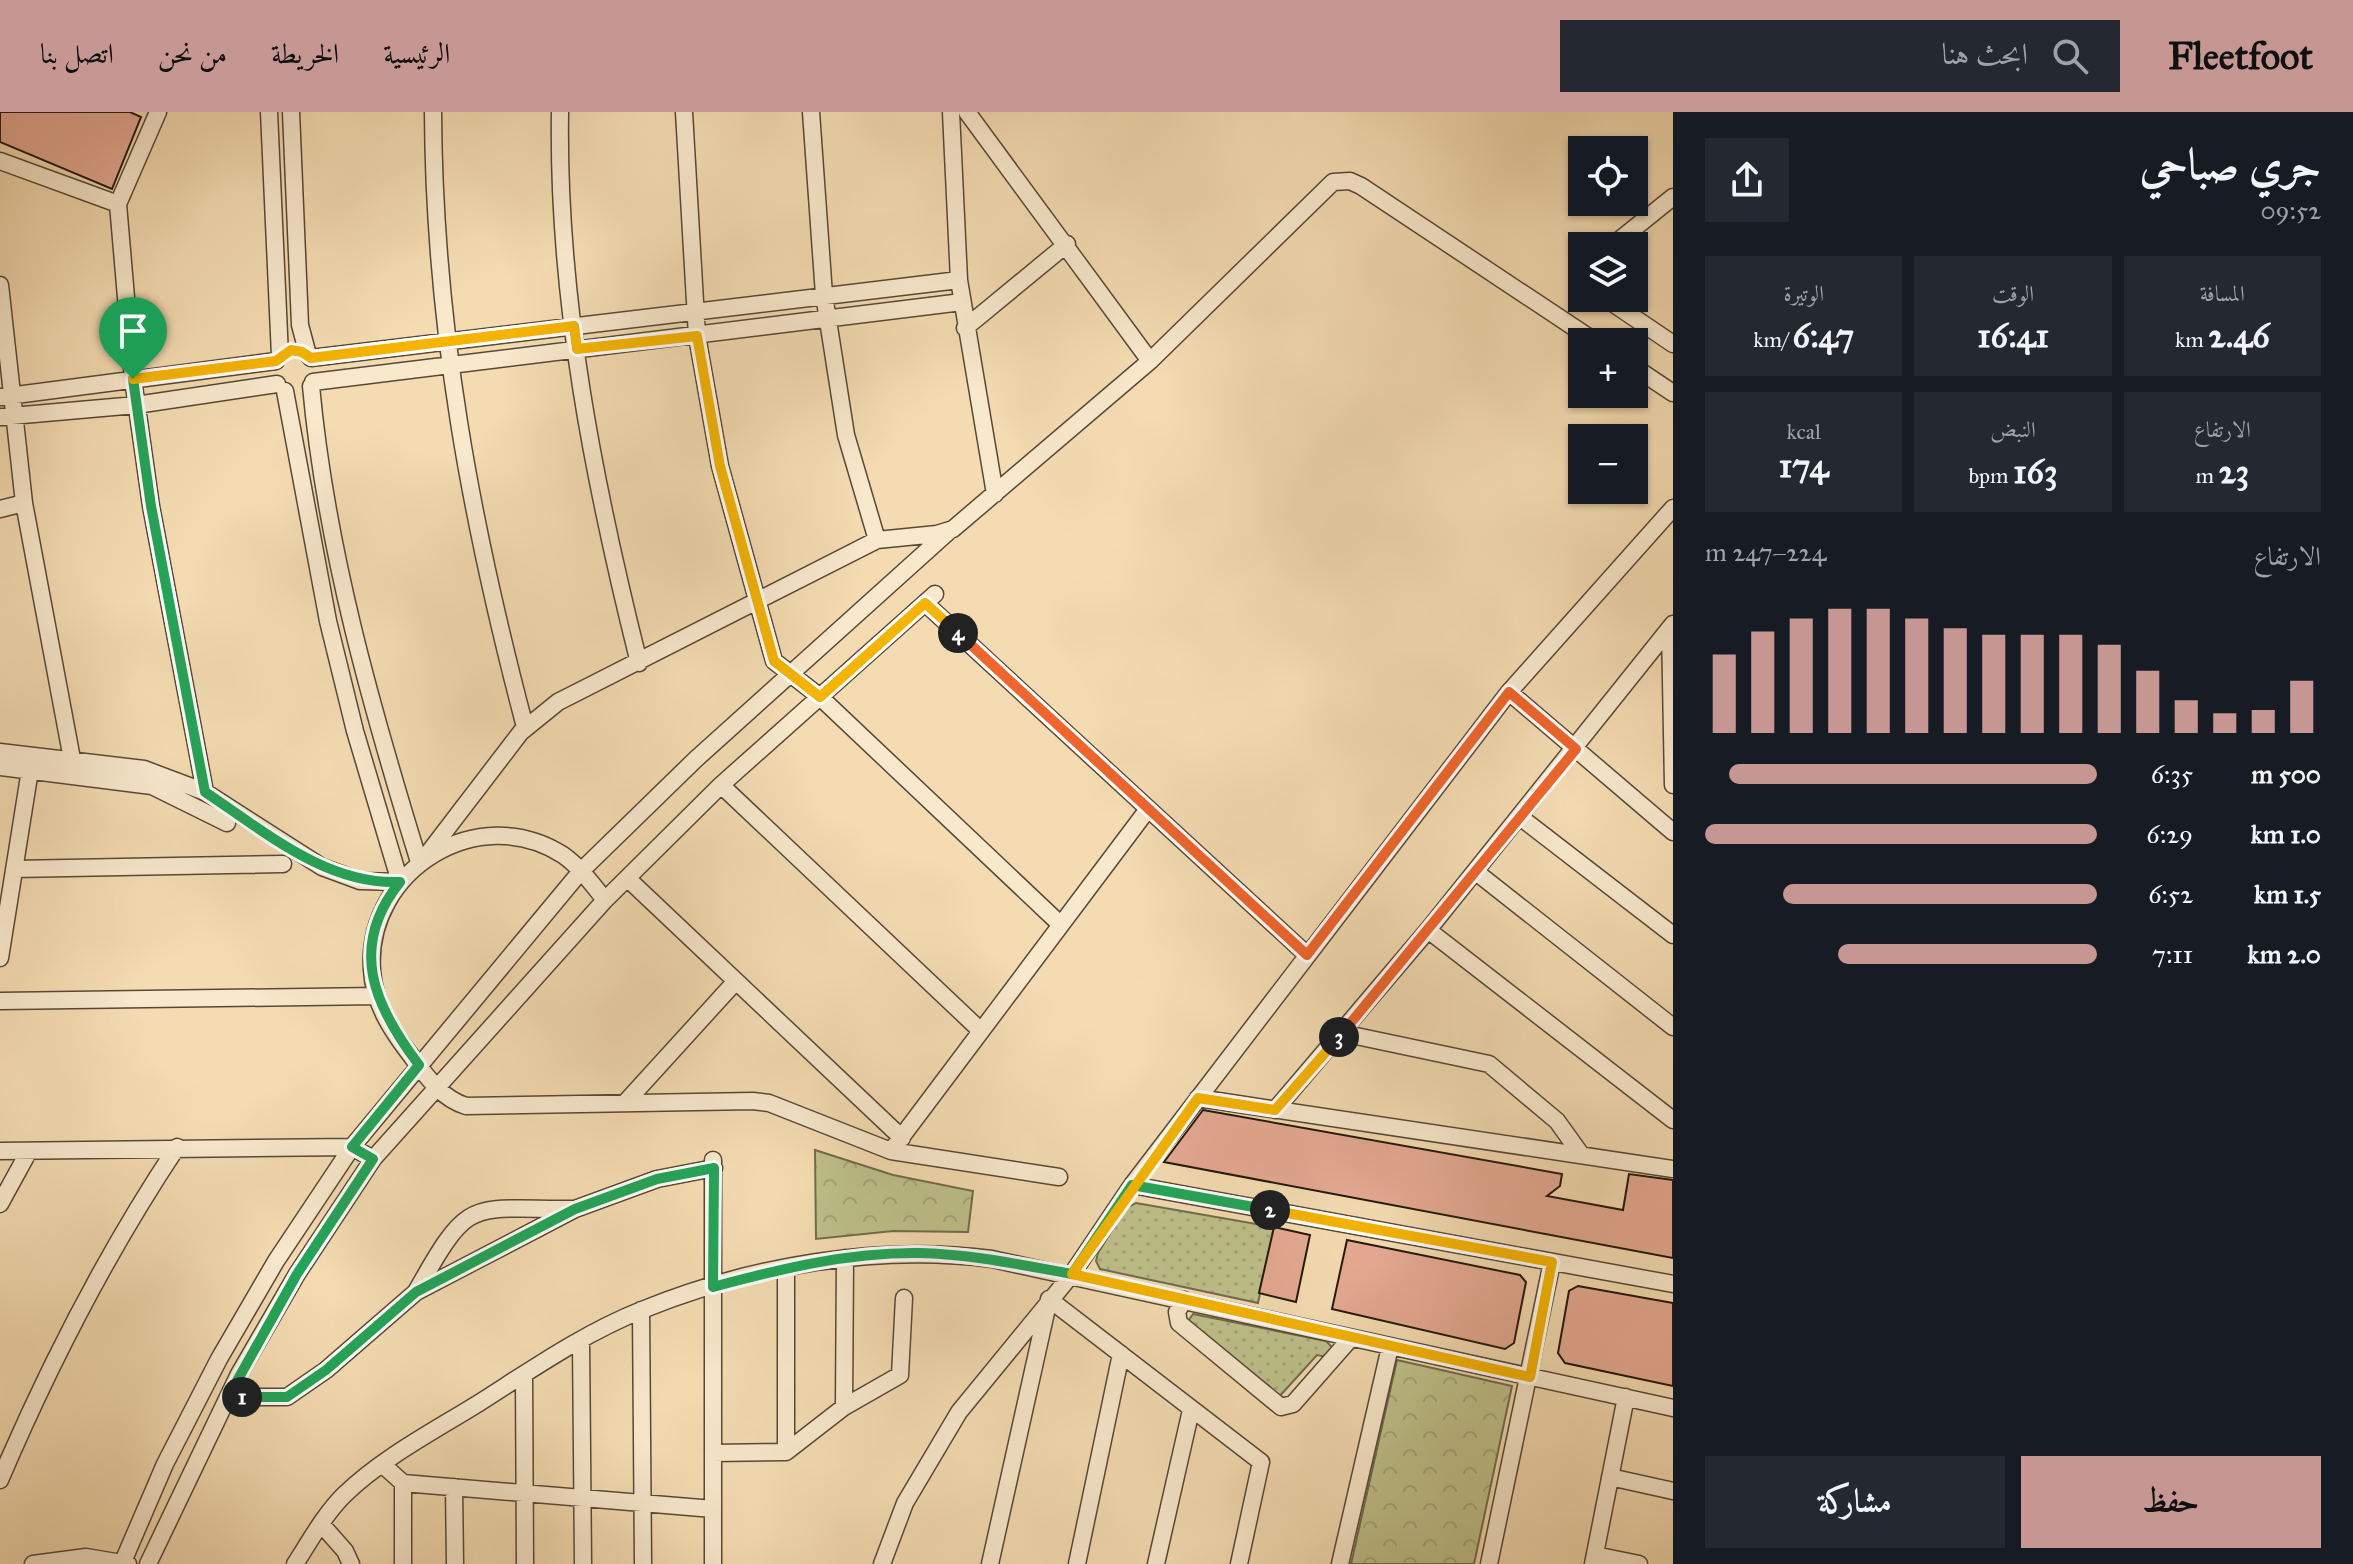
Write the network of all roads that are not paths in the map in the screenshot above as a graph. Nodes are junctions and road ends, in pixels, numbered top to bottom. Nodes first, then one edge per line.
1 (158, 112) edge
2 (269, 112) edge
3 (291, 112) edge
4 (433, 112) edge
5 (560, 112) edge
6 (684, 112) edge
7 (811, 112) edge
8 (951, 112) edge
9 (967, 112) edge
10 (0, 161) edge
11 (1673, 197) edge
12 (118, 204) junction
13 (1629, 232) edge
14 (1067, 244) junction
15 (959, 280) junction
16 (0, 285) edge
17 (824, 295) junction
18 (962, 302) junction
19 (695, 311) junction
20 (1626, 312) edge
21 (827, 320) junction
22 (574, 326) junction
23 (965, 328) junction
24 (1575, 328) edge
25 (697, 336) junction
26 (447, 341) junction
27 (1673, 344) edge
28 (577, 349) junction
29 (310, 356) junction
30 (278, 358) junction
31 (1150, 361) junction
32 (450, 365) junction
33 (1648, 376) edge
34 (133, 379) junction
35 (312, 384) junction
36 (281, 388) junction
37 (1673, 393) edge
38 (6, 396) edge
39 (136, 405) junction
40 (7, 417) edge
41 (995, 494) junction
42 (24, 503) junction
43 (1673, 508) edge
44 (0, 509) edge
45 (953, 529) junction
46 (877, 540) junction
47 (758, 604) junction
48 (1672, 626) edge
49 (639, 663) junction
50 (790, 674) junction
51 (1509, 692) junction
52 (820, 697) junction
53 (525, 727) junction
54 (1576, 749) junction
55 (0, 752) edge
56 (72, 759) junction
57 (0, 767) edge
58 (30, 770) junction
59 (721, 785) junction
60 (1673, 785) edge
61 (205, 792) junction
62 (1148, 809) junction
63 (1520, 817) junction
64 (227, 823) dead end
65 (1673, 832) edge
66 (421, 861) junction
67 (283, 864) dead end
68 (14, 869) junction
69 (581, 871) junction
70 (1476, 872) junction
71 (627, 878) junction
72 (400, 882) junction
73 (605, 900) junction
74 (1061, 925) junction
75 (1428, 930) junction
76 (1673, 935) edge
77 (1307, 955) junction
78 (0, 958) edge
79 (736, 981) junction
80 (377, 996) junction
81 (0, 1001) edge
82 (1673, 1027) edge
83 (981, 1031) junction
84 (1342, 1033) junction
85 (419, 1065) junction
86 (438, 1090) junction
87 (1198, 1098) junction
88 (625, 1103) junction
89 (1275, 1110) junction
90 (1673, 1120) edge
91 (896, 1144) junction
92 (177, 1147) junction
93 (352, 1147) junction
94 (0, 1151) edge
95 (29, 1151) junction
96 (1580, 1153) junction
97 (373, 1159) junction
98 (1672, 1165) edge
99 (1059, 1177) dead end
100 (1132, 1185) junction
101 (0, 1204) edge
102 (575, 1209) junction
103 (845, 1258) junction
104 (1552, 1262) junction
105 (786, 1268) junction
106 (1072, 1274) junction
107 (1673, 1284) edge
108 (713, 1287) junction
109 (416, 1292) junction
110 (904, 1298) dead end
111 (1049, 1299) junction
112 (1184, 1300) junction
113 (641, 1310) junction
114 (1351, 1338) junction
115 (581, 1340) junction
116 (1390, 1347) junction
117 (1121, 1354) junction
118 (524, 1375) junction
119 (1530, 1377) junction
120 (228, 1397) junction
121 (1626, 1397) junction
122 (844, 1407) junction
123 (1673, 1408) edge
124 (1191, 1410) junction
125 (786, 1452) junction
126 (713, 1453) junction
127 (383, 1465) junction
128 (1610, 1477) junction
129 (0, 1480) edge
130 (403, 1483) junction
131 (454, 1487) junction
132 (1673, 1491) edge
133 (525, 1492) junction
134 (582, 1498) junction
135 (642, 1501) junction
136 (713, 1509) junction
137 (322, 1525) junction
138 (1594, 1559) edge
139 (124, 1563) edge
140 (33, 1564) edge
141 (148, 1564) edge
142 (295, 1564) edge
143 (351, 1564) edge
144 (403, 1564) edge
145 (455, 1564) edge
146 (525, 1564) edge
147 (583, 1564) edge
148 (643, 1564) edge
149 (713, 1564) edge
150 (882, 1564) edge
151 (990, 1564) edge
152 (1077, 1564) edge
153 (1156, 1564) edge
154 (1239, 1564) edge
155 (1340, 1564) edge
156 (1489, 1564) edge
157 (1639, 1564) edge

1 - 12 street
2 - 30 street
3 - 29 street
4 - 26 street
5 - 22 street
6 - 19 street
7 - 17 street
8 - 15 street
9 - 14 street
10 - 12 street
11 - 13 street
12 - 34 street
14 - 23 street
14 - 31 street
15 - 17 street
15 - 18 street
16 - 38 street
17 - 19 street
17 - 21 street
18 - 21 street
18 - 23 street
19 - 22 street
19 - 25 street
20 - 27 street
21 - 25 street
21 - 46 street
22 - 26 street
22 - 28 street
23 - 41 street
24 - 31 street
25 - 28 street
25 - 47 street
26 - 29 street
26 - 32 street
28 - 32 street
28 - 49 street
29 - 30 street
29 - 35 street
30 - 34 street
30 - 36 street
31 - 41 street
32 - 35 street
32 - 53 street
33 - 37 street
34 - 38 street
34 - 39 street
35 - 36 street
35 - 66 street
36 - 39 street
36 - 72 street
38 - 40 street
39 - 40 street
39 - 61 street
40 - 42 street
41 - 45 street
42 - 44 street
42 - 56 street
43 - 51 street
45 - 46 street
45 - 50 street
46 - 47 street
47 - 49 street
47 - 50 street
48 - 54 street
48 - 60 street
49 - 53 street
50 - 52 street
50 - 69 street
51 - 54 street
51 - 77 street
52 - 59 street
52 - 62 street
52 - 74 street
53 - 66 street
54 - 63 street
54 - 65 street
55 - 56 street
56 - 61 street
57 - 58 street
58 - 64 street
58 - 68 street
59 - 71 street
59 - 83 street
61 - 72 street
62 - 74 street
62 - 77 street
63 - 70 street
63 - 76 street
66 - 69 street
66 - 72 street
67 - 68 street
68 - 78 street
69 - 73 street
69 - 85 street
70 - 75 street
70 - 82 street
71 - 73 street
71 - 79 street
72 - 80 street
73 - 86 street
74 - 83 street
75 - 84 street
75 - 90 street
77 - 87 street
79 - 88 street
79 - 91 street
80 - 81 street
80 - 85 street
83 - 91 street
84 - 89 street
84 - 96 street
85 - 86 street
85 - 93 street
86 - 88 street
86 - 97 street
87 - 89 street
87 - 100 street
88 - 91 street
89 - 96 street
91 - 99 street
92 - 93 street
92 - 95 street
92 - 129 street
93 - 97 street
93 - 139 street
94 - 95 street
95 - 101 street
96 - 98 street
97 - 120 street
100 - 104 street
100 - 106 street
102 - 108 street
102 - 109 street
102 - 109 street
103 - 105 street
103 - 106 street
103 - 122 street
104 - 107 street
104 - 119 street
105 - 108 street
105 - 125 street
106 - 111 street
106 - 112 street
108 - 113 street
108 - 126 street
109 - 120 street
110 - 122 street
111 - 117 street
111 - 150 street
111 - 151 street
112 - 114 street
112 - 114 street
113 - 115 street
113 - 135 street
114 - 116 street
115 - 118 street
115 - 134 street
116 - 119 street
116 - 155 street
117 - 124 street
117 - 152 street
118 - 127 street
118 - 133 street
119 - 121 street
119 - 156 street
120 - 141 street
121 - 123 street
121 - 128 street
122 - 125 street
124 - 153 street
124 - 154 street
125 - 126 street
126 - 136 street
127 - 130 street
127 - 137 street
128 - 132 street
128 - 138 street
130 - 131 street
130 - 144 street
131 - 133 street
131 - 145 street
133 - 134 street
133 - 146 street
134 - 135 street
134 - 147 street
135 - 136 street
135 - 148 street
136 - 149 street
137 - 142 street
137 - 143 street
138 - 157 street
139 - 140 street

